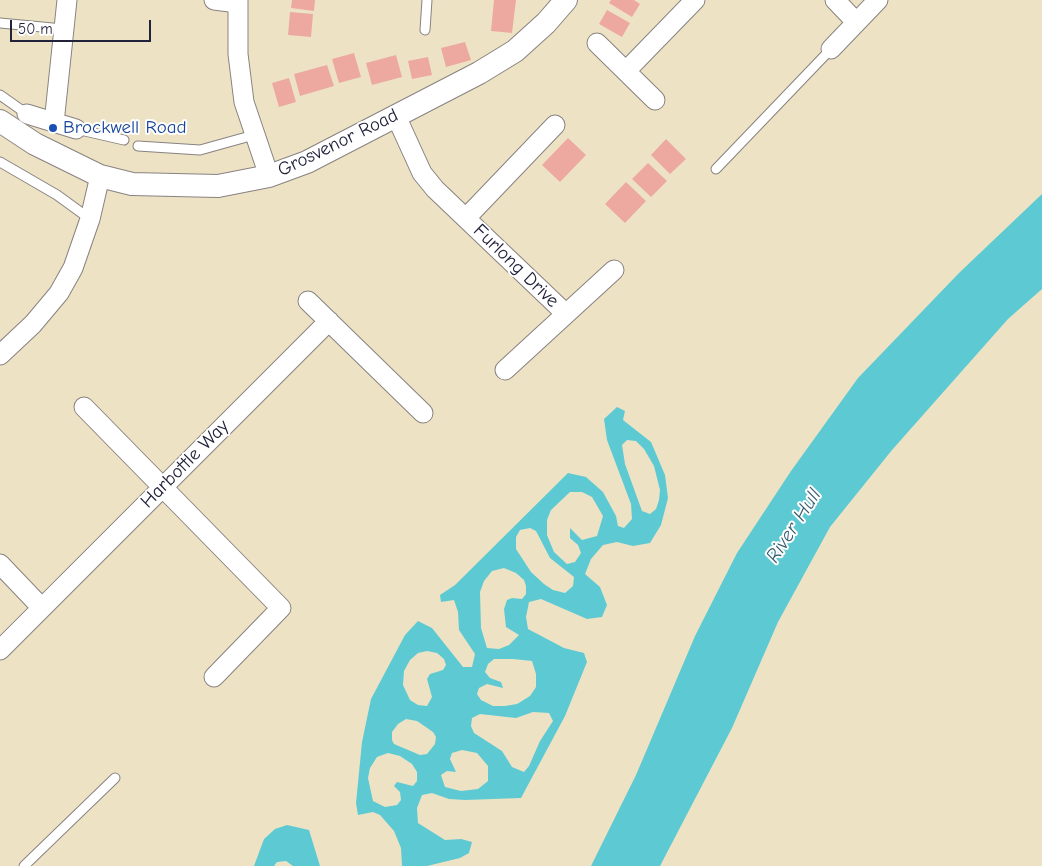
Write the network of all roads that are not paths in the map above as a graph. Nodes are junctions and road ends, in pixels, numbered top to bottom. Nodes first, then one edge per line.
1 (67, 0) edge
2 (214, 0) edge
3 (427, 0) edge
4 (566, 0) edge
5 (695, 0) edge
6 (835, 0) edge
7 (878, 0) edge
8 (238, 1) edge
9 (856, 22) junction
10 (0, 23) edge
11 (63, 30) junction
12 (425, 30) dead end
13 (597, 43) dead end
14 (831, 48) joint
15 (626, 71) junction
16 (0, 95) edge
17 (655, 100) dead end
18 (27, 114) joint
19 (396, 116) junction
20 (0, 121) edge
21 (54, 124) junction
22 (555, 125) dead end
23 (76, 129) joint
24 (254, 135) junction
25 (124, 140) dead end
26 (138, 146) dead end
27 (0, 162) edge
28 (716, 169) dead end
29 (100, 176) junction
30 (268, 176) junction
31 (466, 218) junction
32 (90, 220) junction
33 (614, 270) dead end
34 (308, 301) dead end
35 (565, 313) junction
36 (329, 321) junction
37 (0, 355) edge
38 (505, 370) dead end
39 (84, 407) dead end
40 (423, 413) dead end
41 (162, 487) junction
42 (0, 564) edge
43 (42, 607) junction
44 (0, 650) edge
45 (214, 677) dead end
46 (115, 778) dead end
47 (24, 866) edge

1 - 11 street
2 - 8 street
3 - 12 lane
4 - 19 street, Grosvenor Road
5 - 15 street
6 - 9 street
7 - 9 street
8 - 24 street
9 - 14 street
10 - 11 lane
11 - 21 street
13 - 15 street
14 - 28 lane
15 - 17 street
16 - 18 lane
18 - 21 street
19 - 30 street, Grosvenor Road
19 - 31 street, Furlong Drive
20 - 29 street, Grosvenor Road
21 - 23 street
22 - 31 street, Furlong Drive
23 - 25 lane
24 - 26 lane
24 - 30 street
27 - 32 lane
29 - 30 street, Grosvenor Road
29 - 32 street
31 - 35 street, Furlong Drive
32 - 37 street
33 - 35 street, Furlong Drive
34 - 36 street
35 - 38 street, Furlong Drive
36 - 40 street
36 - 41 street, Harbottle Way
39 - 41 street
41 - 43 street, Harbottle Way
41 - 45 street
42 - 43 street
43 - 44 street, Harbottle Way
46 - 47 lane

